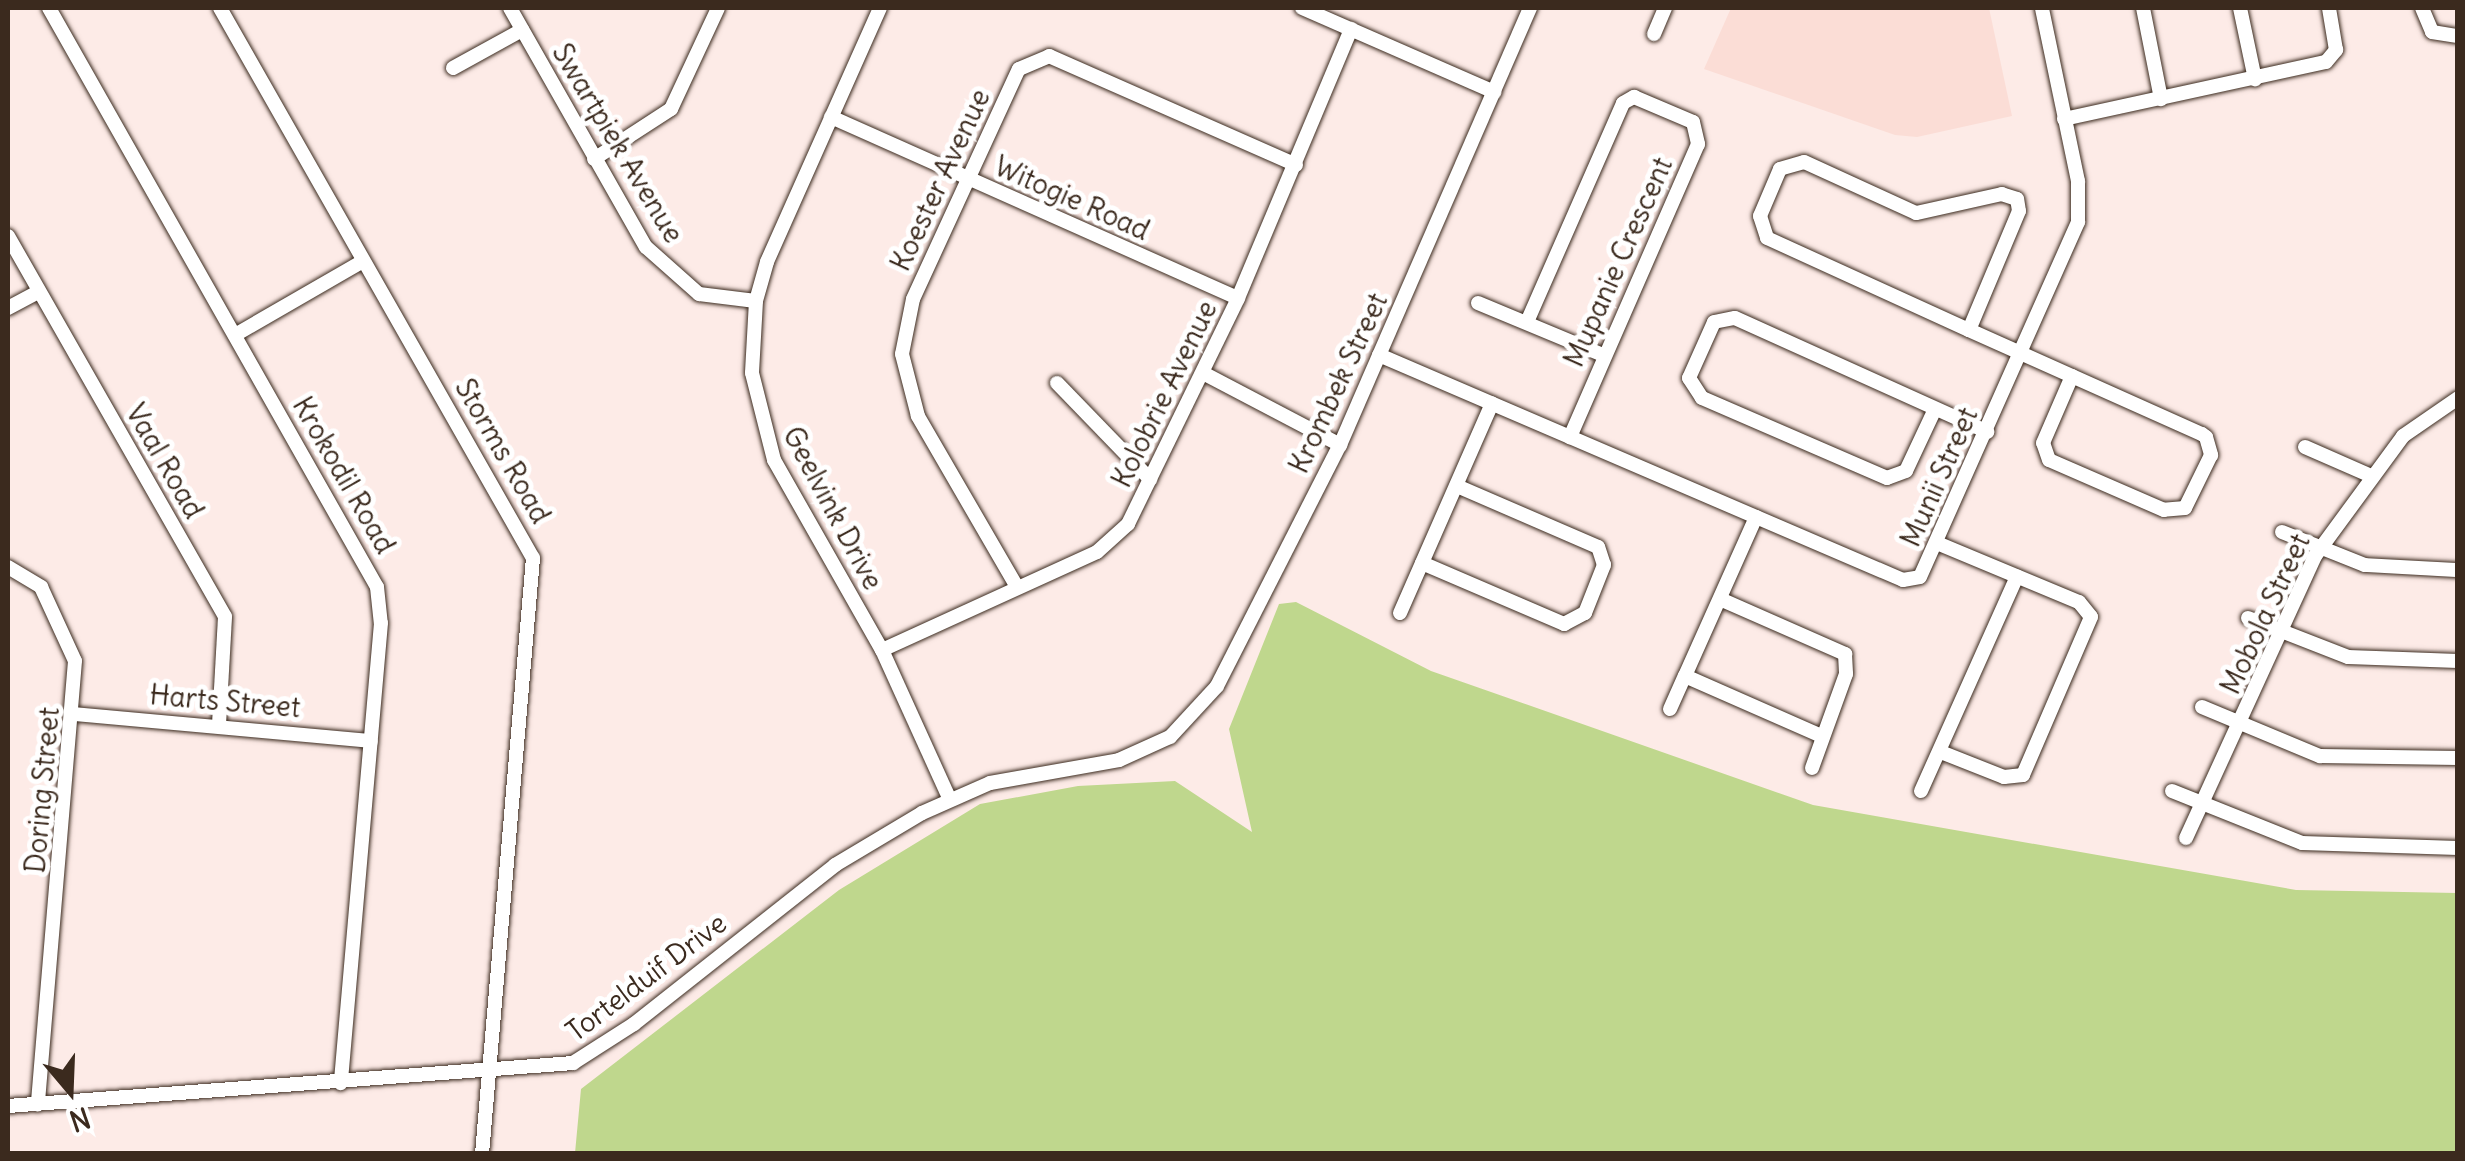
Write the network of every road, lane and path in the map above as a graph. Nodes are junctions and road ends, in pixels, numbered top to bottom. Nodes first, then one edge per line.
1 (49, 8) edge
2 (220, 8) edge
3 (510, 8) edge
4 (718, 8) edge
5 (880, 8) edge
6 (1302, 8) edge
7 (1530, 8) edge
8 (1665, 8) edge
9 (2042, 8) edge
10 (2143, 8) edge
11 (2240, 8) edge
12 (2329, 8) edge
13 (2422, 8) edge
14 (1351, 29) junction
15 (522, 30) junction
16 (1654, 34) dead end
17 (2458, 36) edge
18 (453, 68) dead end
19 (2255, 79) junction
20 (1494, 92) junction
21 (2161, 99) junction
22 (831, 117) junction
23 (2064, 119) junction
24 (594, 159) junction
25 (1296, 165) junction
26 (966, 179) junction
27 (8, 236) edge
28 (364, 260) junction
29 (38, 292) junction
30 (1238, 298) junction
31 (756, 301) junction
32 (1478, 303) dead end
33 (8, 308) edge
34 (1527, 322) junction
35 (1969, 330) junction
36 (235, 336) junction
37 (2022, 353) junction
38 (1379, 355) junction
39 (1604, 355) junction
40 (1203, 373) junction
41 (2072, 376) junction
42 (1056, 383) dead end
43 (2458, 398) edge
44 (1492, 403) junction
45 (1935, 409) junction
46 (1987, 432) junction
47 (1570, 437) junction
48 (1340, 445) junction
49 (2305, 447) dead end
50 (2371, 476) junction
51 (1150, 480) junction
52 (1456, 486) junction
53 (1756, 517) junction
54 (2282, 532) dead end
55 (1937, 542) junction
56 (2321, 547) junction
57 (1422, 562) junction
58 (8, 567) edge
59 (2458, 570) edge
60 (2018, 576) junction
61 (1016, 587) junction
62 (1720, 599) junction
63 (1400, 613) dead end
64 (2248, 618) dead end
65 (2280, 629) junction
66 (882, 650) junction
67 (2458, 661) edge
68 (1691, 679) junction
69 (2202, 707) dead end
70 (1670, 709) dead end
71 (74, 714) junction
72 (2241, 724) junction
73 (219, 725) junction
74 (1822, 736) junction
75 (371, 741) junction
76 (1150, 749) joint
77 (1941, 752) junction
78 (2458, 758) edge
79 (1812, 768) dead end
80 (1921, 790) dead end
81 (2172, 791) dead end
82 (949, 798) junction
83 (2206, 804) junction
84 (2186, 838) dead end
85 (2458, 848) edge
86 (489, 1072) junction
87 (341, 1084) junction
88 (38, 1104) junction
89 (8, 1106) edge
90 (482, 1154) edge

1 - 36 street, Krokodil Road
2 - 28 street, Storms Road
3 - 15 street, Swartpiek Avenue
4 - 24 street
5 - 22 street, Geelvink Drive
6 - 14 street
7 - 20 street, Krombek Street
8 - 16 street
9 - 23 street, Munii Street
10 - 21 street
11 - 19 street
12 - 19 street
13 - 17 street
14 - 20 street
14 - 25 street, Kolobrie Avenue
15 - 18 street
15 - 24 street, Swartpiek Avenue
19 - 21 street
20 - 38 street, Krombek Street
21 - 23 street
22 - 26 street, Witogie Road
22 - 31 street, Geelvink Drive
23 - 37 street, Munii Street
24 - 31 street, Swartpiek Avenue
25 - 26 street, Koester Avenue
25 - 30 street, Kolobrie Avenue
26 - 30 street, Witogie Road
26 - 61 street, Koester Avenue
27 - 29 street, Vaal Road
28 - 36 street
28 - 86 street, Storms Road
29 - 33 street
29 - 73 street, Vaal Road
30 - 40 street, Kolobrie Avenue
31 - 66 street, Geelvink Drive
32 - 34 street
34 - 39 street
34 - 39 street, Mupanie Crescent
35 - 35 street
35 - 37 street
36 - 75 street, Krokodil Road
37 - 41 street
37 - 46 street, Munii Street
38 - 44 street, Munii Street
38 - 48 street, Krombek Street
39 - 47 street, Mupanie Crescent
40 - 48 street
40 - 51 street, Kolobrie Avenue
41 - 41 street
42 - 51 street
43 - 50 street, Mobola Street
44 - 47 street, Munii Street
44 - 52 street
45 - 45 street
45 - 46 street
46 - 55 street, Munii Street
47 - 53 street, Munii Street
48 - 76 street, Krombek Street
49 - 50 street
50 - 56 street, Mobola Street
51 - 61 street, Kolobrie Avenue
52 - 57 street
52 - 57 street
53 - 55 street, Munii Street
53 - 62 street
54 - 56 street
55 - 60 street
56 - 59 street
56 - 65 street, Mobola Street
57 - 63 street
58 - 71 street, Doring Street
60 - 77 street
60 - 77 street
61 - 66 street, Kolobrie Avenue
62 - 68 street
62 - 74 street
64 - 65 street
65 - 67 street
65 - 72 street, Mobola Street
66 - 82 street, Geelvink Drive
68 - 70 street
68 - 74 street
69 - 72 street, Mobola Street
71 - 73 street, Harts Street
71 - 88 street, Doring Street
72 - 78 street
72 - 83 street, Mobola Street
73 - 75 street, Harts Street
74 - 79 street
75 - 87 street, Krokodil Road
76 - 82 street, Tortelduif Drive
77 - 80 street
81 - 83 street
82 - 86 street, Tortelduif Drive
83 - 84 street, Mobola Street
83 - 85 street
86 - 87 street, Tortelduif Drive
86 - 90 street, Storms Road
87 - 88 street, Tortelduif Drive
88 - 89 street, Tortelduif Drive

